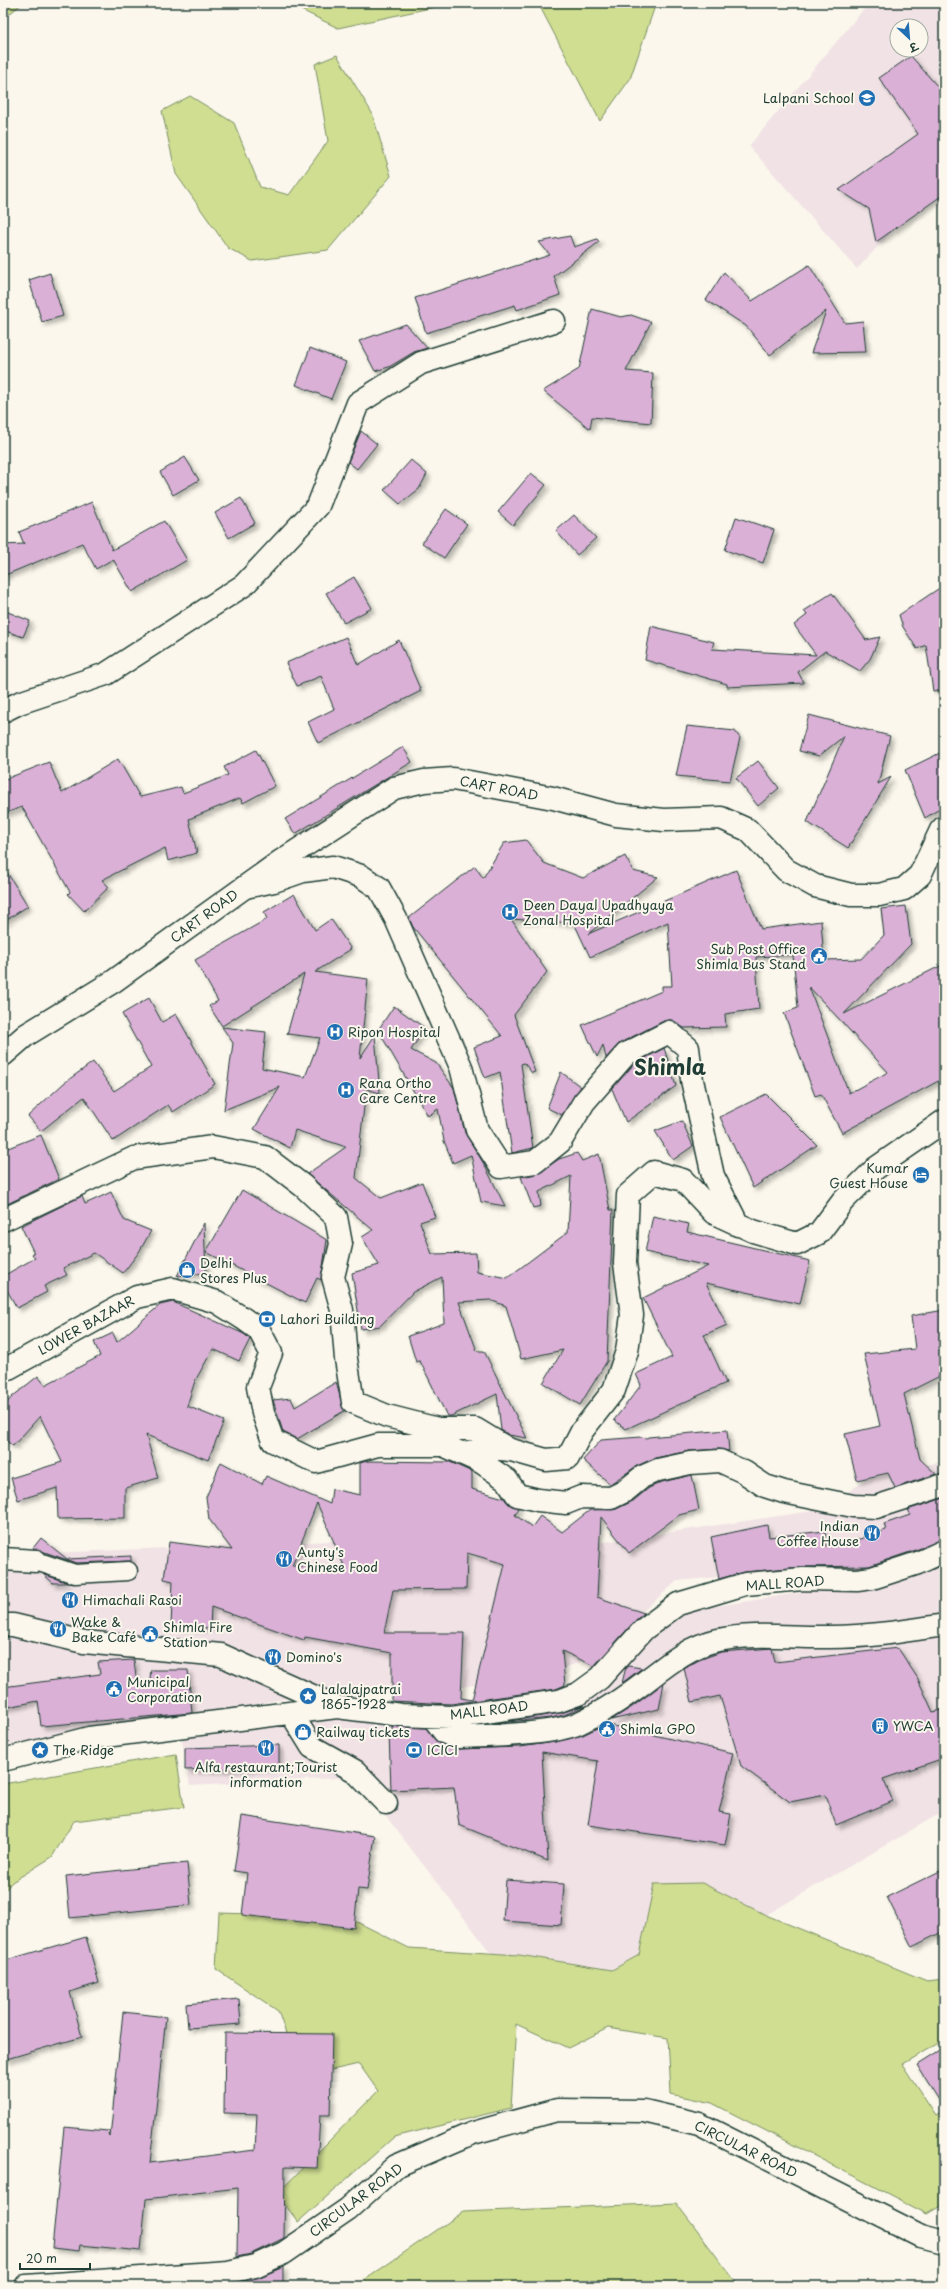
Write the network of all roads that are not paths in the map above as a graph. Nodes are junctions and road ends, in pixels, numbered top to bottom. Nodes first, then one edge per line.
1 (554, 321) dead end
2 (3, 711) edge
3 (944, 827) edge
4 (245, 887) junction
5 (3, 1055) edge
6 (944, 1121) edge
7 (3, 1220) edge
8 (738, 1225) junction
9 (3, 1370) edge
10 (511, 1450) junction
11 (463, 1453) junction
12 (944, 1485) edge
13 (944, 1551) edge
14 (3, 1559) edge
15 (36, 1561) joint
16 (128, 1571) dead end
17 (3, 1625) edge
18 (944, 1625) edge
19 (337, 1707) junction
20 (290, 1713) junction
21 (432, 1716) junction
22 (3, 1760) edge
23 (386, 1803) dead end
24 (944, 2242) edge
25 (26, 2286) edge

1 - 2 street
3 - 4 street, CART ROAD
4 - 5 street, CART ROAD
4 - 8 street
6 - 8 street
7 - 10 street
8 - 10 street
9 - 11 street, LOWER BAZAAR
10 - 11 street
11 - 12 street, LOWER BAZAAR
13 - 21 street, MALL ROAD
14 - 15 street
15 - 16 street
17 - 19 street, MALL ROAD
18 - 21 street
19 - 20 street
19 - 21 street, MALL ROAD
20 - 22 street
20 - 23 street
24 - 25 street, CIRCULAR ROAD

